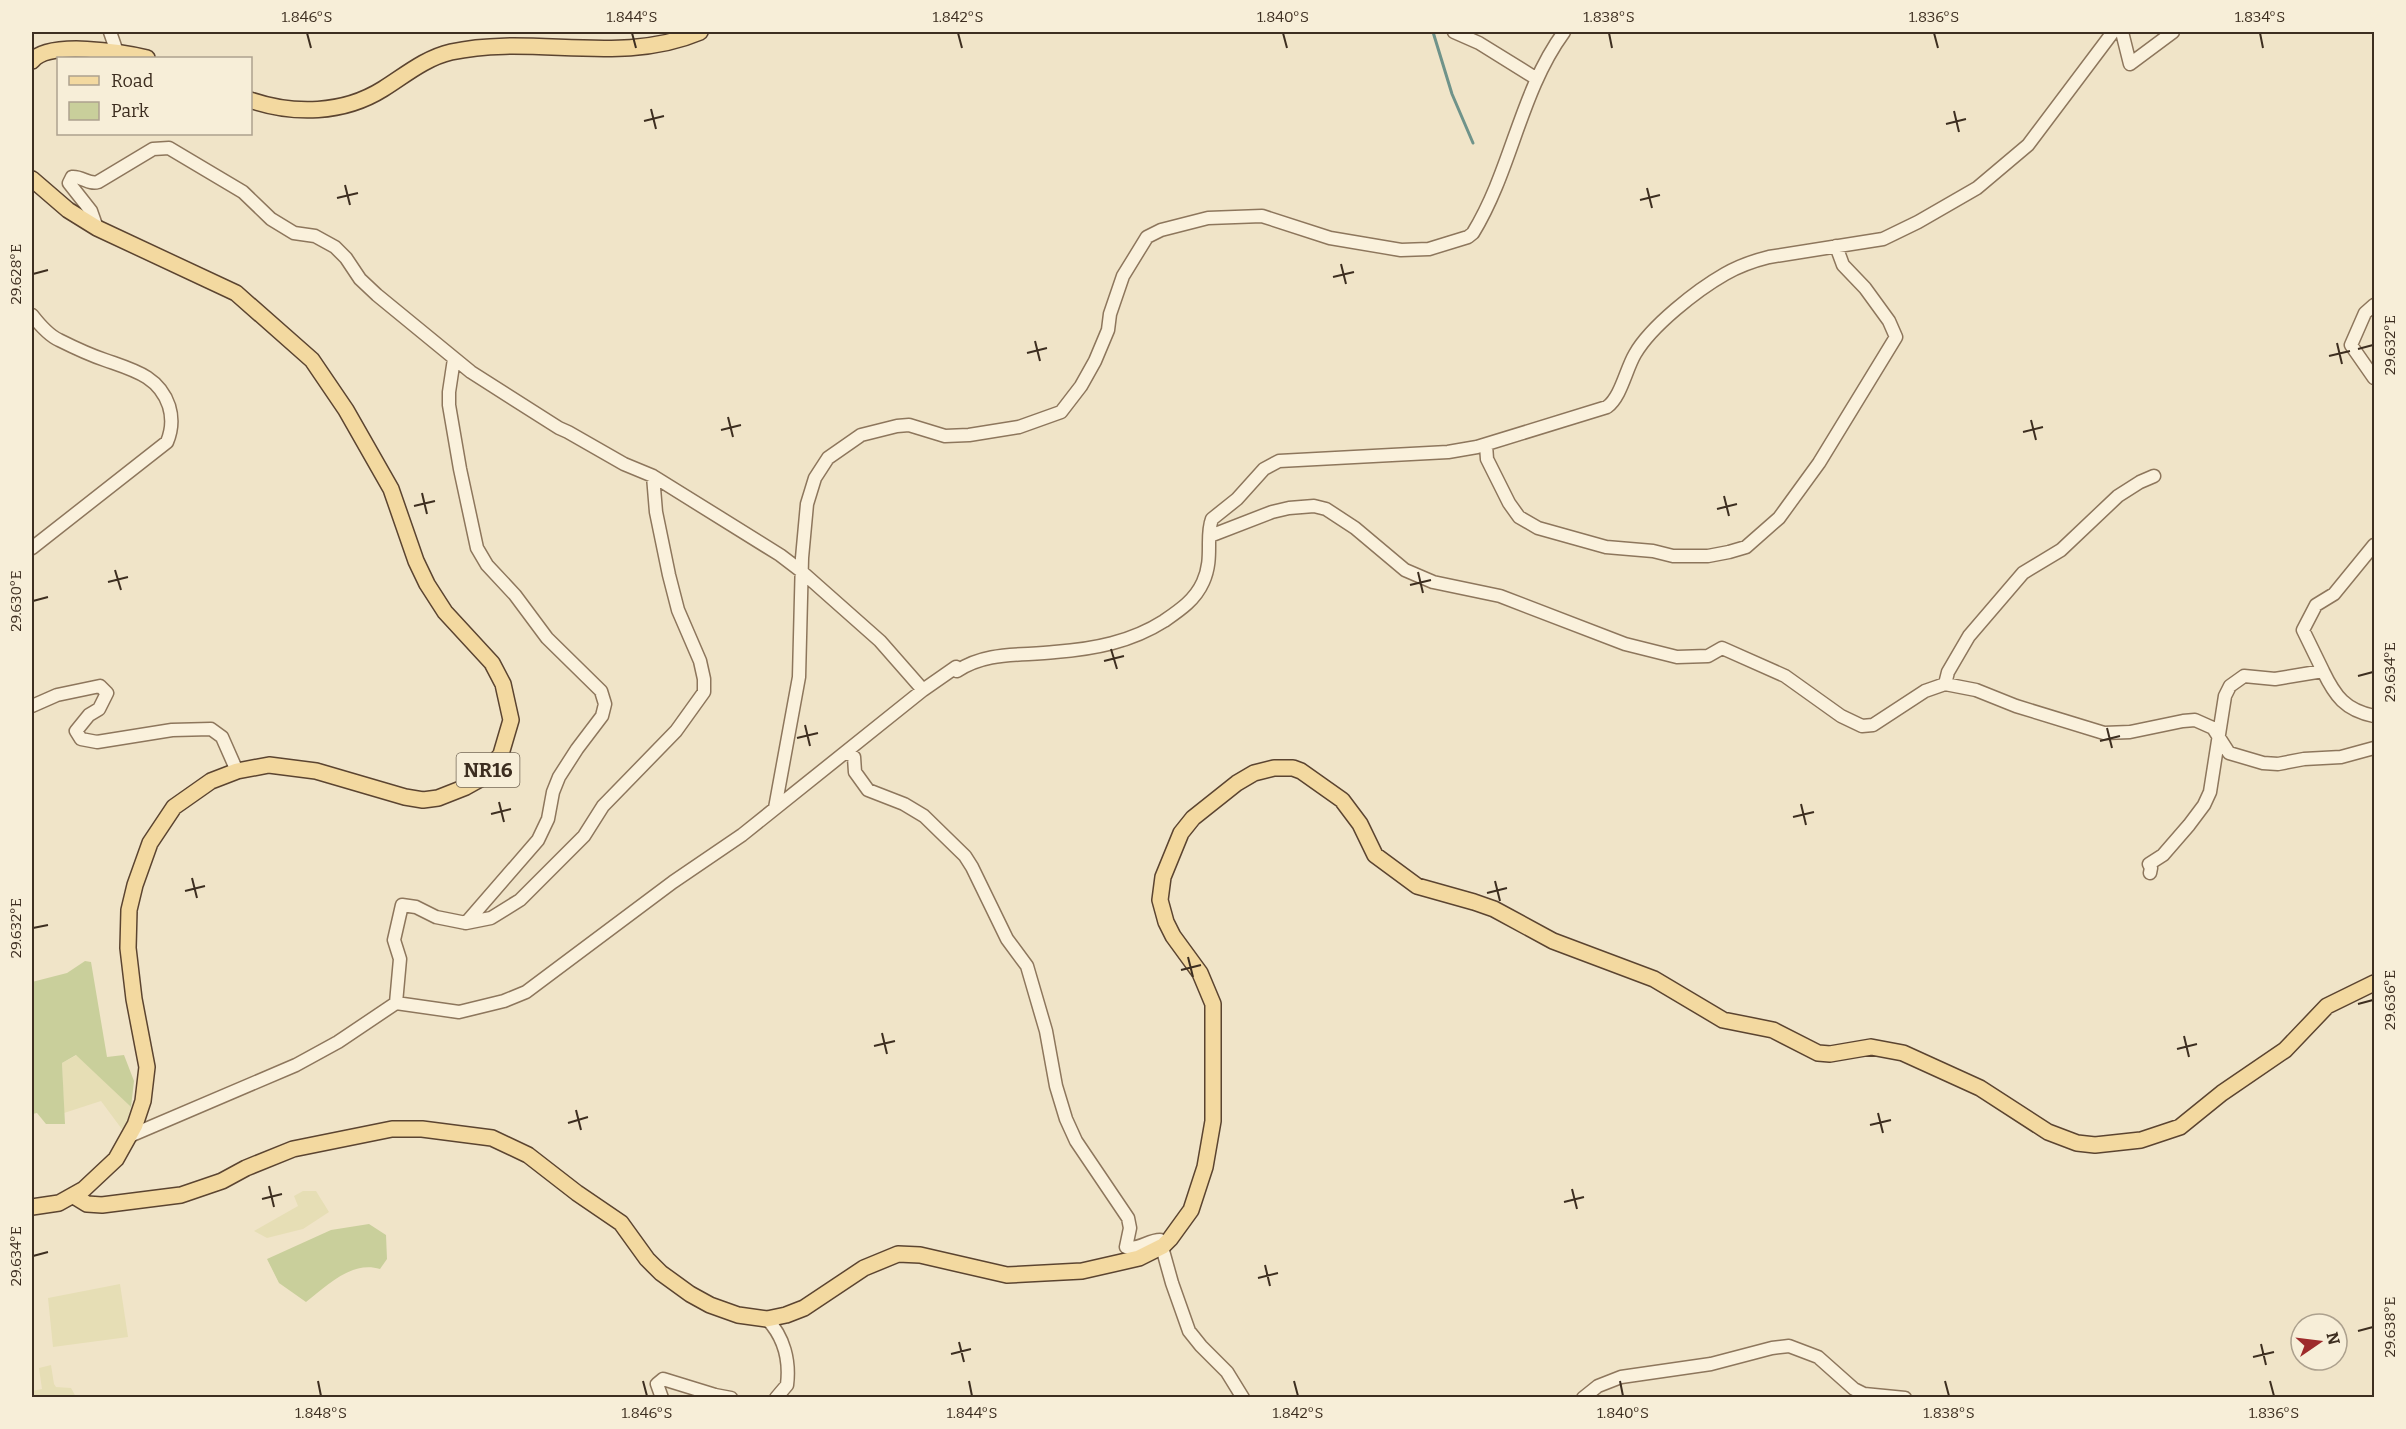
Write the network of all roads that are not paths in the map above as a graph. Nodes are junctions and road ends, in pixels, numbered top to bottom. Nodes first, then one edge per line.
1 (110, 32) edge
2 (700, 32) edge
3 (1454, 32) edge
4 (1564, 32) edge
5 (2113, 32) edge
6 (2122, 32) edge
7 (2173, 32) edge
8 (117, 51) junction
9 (143, 57) edge
10 (32, 61) edge
11 (1537, 79) junction
12 (252, 101) edge
13 (32, 179) edge
14 (97, 228) junction
15 (1836, 246) junction
16 (2374, 305) edge
17 (32, 315) edge
18 (454, 359) junction
19 (2374, 378) edge
20 (1486, 445) junction
21 (653, 476) junction
22 (2154, 476) dead end
23 (1210, 536) junction
24 (2374, 545) edge
25 (32, 548) edge
26 (801, 571) junction
27 (2323, 671) junction
28 (1945, 684) junction
29 (923, 690) junction
30 (32, 705) edge
31 (2374, 716) edge
32 (2220, 737) junction
33 (2374, 748) edge
34 (846, 752) junction
35 (237, 771) junction
36 (775, 808) junction
37 (2150, 873) dead end
38 (466, 923) junction
39 (2374, 983) edge
40 (396, 1003) junction
41 (132, 1135) junction
42 (74, 1196) junction
43 (32, 1207) edge
44 (1162, 1246) junction
45 (767, 1319) junction
46 (662, 1398) edge
47 (731, 1398) edge
48 (776, 1398) edge
49 (1243, 1398) edge
50 (1583, 1398) edge
51 (1905, 1398) edge

1 - 8 street
2 - 12 main road
3 - 11 street
4 - 11 street
5 - 15 street
6 - 7 street
8 - 9 main road
8 - 10 main road
11 - 26 street
13 - 14 main road, NR16
14 - 18 street
14 - 35 main road, NR16
15 - 20 street
15 - 20 street
16 - 19 street
17 - 25 street
18 - 21 street
18 - 38 street
20 - 23 street
21 - 26 street
21 - 38 street
22 - 28 street
23 - 28 street
23 - 29 street
24 - 27 street
26 - 29 street
26 - 36 street
27 - 31 street
27 - 32 street
28 - 32 street
29 - 34 street
30 - 35 street
32 - 33 street
32 - 37 street
34 - 36 street
34 - 44 street
35 - 41 main road, NR16
36 - 40 street
38 - 40 street
39 - 44 main road
40 - 41 street
41 - 42 main road, NR16
42 - 43 main road, NR16
42 - 45 main road
44 - 45 main road
44 - 49 street
45 - 48 street
46 - 47 street
50 - 51 street

